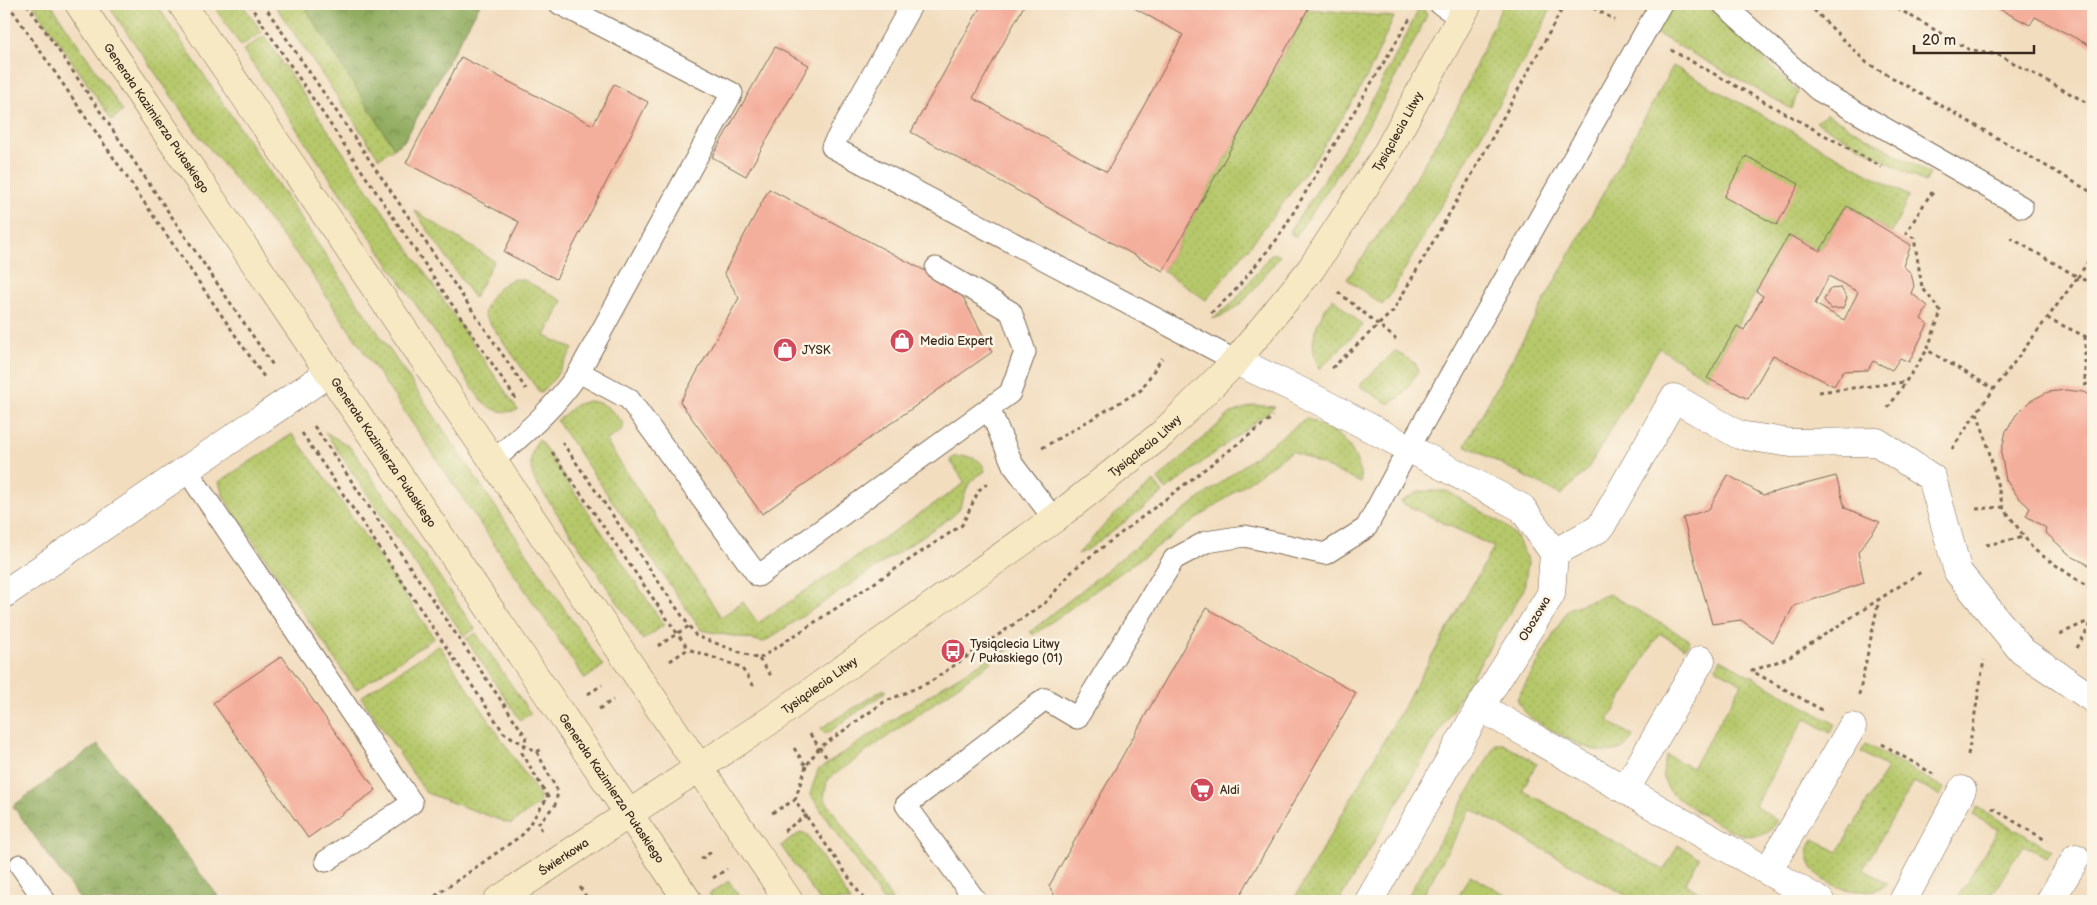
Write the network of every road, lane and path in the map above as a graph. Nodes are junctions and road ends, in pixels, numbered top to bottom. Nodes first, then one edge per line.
1 (8, 4) edge
2 (27, 4) edge
3 (79, 4) edge
4 (182, 4) edge
5 (249, 4) edge
6 (262, 4) edge
7 (560, 4) edge
8 (912, 4) edge
9 (1562, 4) edge
10 (1586, 4) edge
11 (1661, 4) edge
12 (1723, 4) edge
13 (1808, 4) edge
14 (1890, 4) edge
15 (1456, 8) edge
16 (1414, 12) dead end
17 (1643, 35) junction
18 (2093, 106) edge
19 (1888, 170) dead end
20 (1922, 189) dead end
21 (1931, 193) junction
22 (2093, 193) edge
23 (1939, 198) dead end
24 (2022, 207) dead end
25 (2009, 237) dead end
26 (2093, 254) edge
27 (936, 268) dead end
28 (2078, 277) junction
29 (2093, 284) edge
30 (2047, 318) junction
31 (1187, 336) junction
32 (2086, 336) junction
33 (2093, 340) edge
34 (1927, 350) junction
35 (1236, 361) junction
36 (330, 372) junction
37 (579, 372) junction
38 (2093, 380) edge
39 (1905, 382) junction
40 (1994, 389) junction
41 (1819, 392) dead end
42 (1304, 393) junction
43 (288, 400) junction
44 (990, 408) junction
45 (1888, 408) dead end
46 (1977, 412) junction
47 (539, 420) junction
48 (1408, 448) junction
49 (493, 461) junction
50 (1013, 465) junction
51 (186, 469) junction
52 (1932, 478) junction
53 (1054, 519) junction
54 (1953, 552) junction
55 (1554, 553) junction
56 (2093, 591) edge
57 (4, 594) edge
58 (1879, 599) junction
59 (1992, 615) junction
60 (688, 648) junction
61 (1701, 660) dead end
62 (641, 682) junction
63 (2093, 699) edge
64 (1480, 707) junction
65 (774, 718) junction
66 (1852, 727) junction
67 (570, 728) junction
68 (524, 744) junction
69 (806, 766) junction
70 (699, 768) junction
71 (1626, 789) junction
72 (1962, 790) junction
73 (630, 813) junction
74 (2076, 858) joint
75 (326, 861) dead end
76 (20, 865) dead end
77 (1768, 871) junction
78 (45, 901) edge
79 (428, 901) edge
80 (497, 901) edge
81 (688, 901) edge
82 (789, 901) edge
83 (866, 901) edge
84 (976, 901) edge
85 (1369, 901) edge
86 (1820, 901) edge
87 (1903, 901) edge
88 (2050, 901) edge

1 - 43 path
2 - 43 path
3 - 36 main road, Generała Kazimierza Pułaskiego
4 - 49 main road
5 - 47 path
6 - 47 path
7 - 37 lane
8 - 31 lane
9 - 42 path
10 - 17 path
11 - 17 lane
12 - 24 lane
13 - 22 path
14 - 18 path
15 - 35 main road, Tysiąclecia Litwy
16 - 31 path
17 - 19 path
17 - 48 lane
20 - 21 path
21 - 23 path
21 - 34 path
25 - 28 path
26 - 28 path
27 - 44 lane
28 - 29 path
28 - 30 path
30 - 32 path
30 - 40 path
31 - 35 lane
31 - 50 path
32 - 33 path
32 - 38 path
34 - 39 path
34 - 40 path
35 - 42 street
35 - 53 main road, Tysiąclecia Litwy
36 - 43 street
36 - 67 main road, Generała Kazimierza Pułaskiego
37 - 44 lane
37 - 47 lane
39 - 41 path
39 - 45 path
40 - 46 path
42 - 48 street
42 - 69 path
43 - 51 street
43 - 68 path
43 - 68 path
44 - 50 lane
46 - 52 path
46 - 56 path
47 - 49 lane
47 - 50 path
47 - 60 path
48 - 55 street
48 - 84 lane
49 - 62 main road
50 - 53 lane
51 - 57 street
51 - 75 lane
52 - 54 street
52 - 55 street
53 - 65 main road, Tysiąclecia Litwy
54 - 58 path
54 - 59 street
55 - 64 street, Obozowa
58 - 66 path
58 - 66 path
59 - 63 street
59 - 72 path
60 - 62 path
60 - 65 path
61 - 71 street
62 - 67 path
62 - 70 main road
64 - 71 street
64 - 85 street, Obozowa
65 - 69 path
65 - 70 main road, Tysiąclecia Litwy
66 - 72 path
66 - 77 street
67 - 68 path
67 - 73 main road, Generała Kazimierza Pułaskiego
68 - 79 path
69 - 83 path
70 - 73 main road, Tysiąclecia Litwy
70 - 82 main road
71 - 77 street
72 - 74 path
72 - 87 street
73 - 80 main road, Świerkowa
73 - 81 main road, Generała Kazimierza Pułaskiego
74 - 88 street
76 - 78 lane
77 - 86 street

